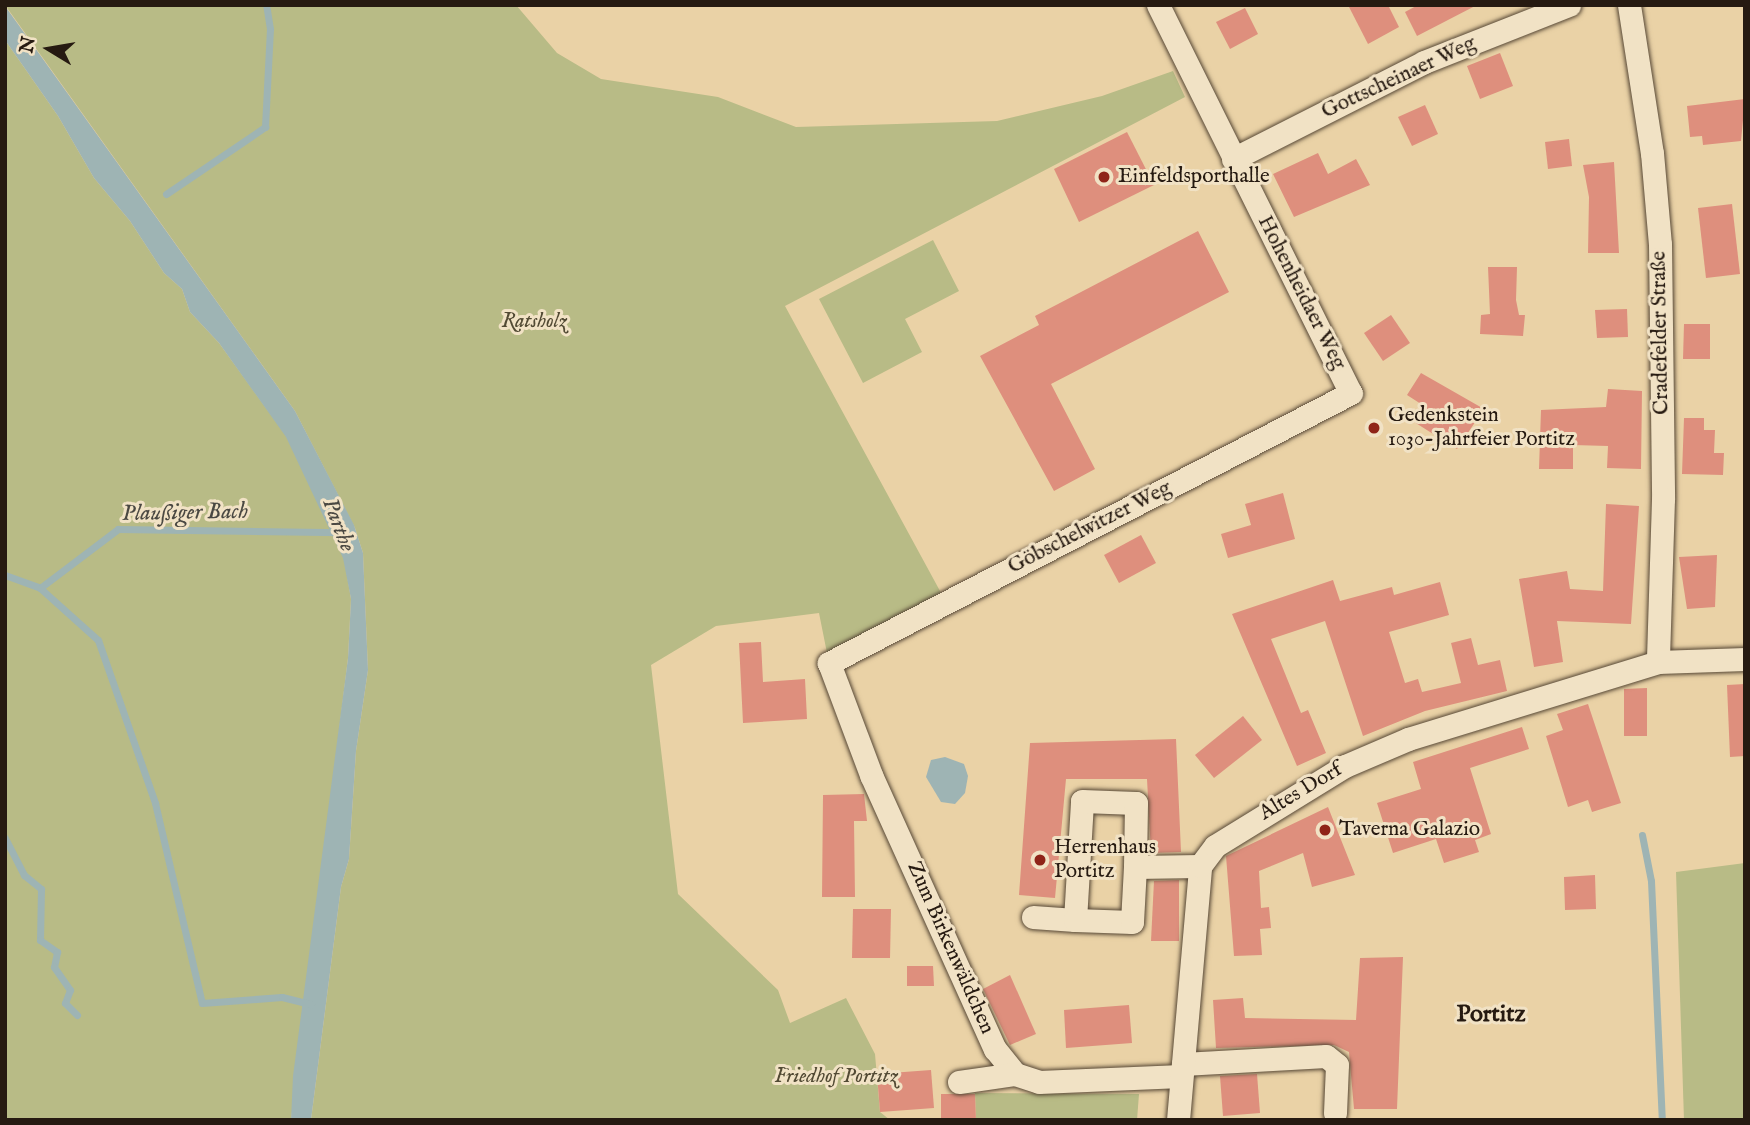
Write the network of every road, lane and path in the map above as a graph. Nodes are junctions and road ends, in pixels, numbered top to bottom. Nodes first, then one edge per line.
1 (1158, 5) edge
2 (1569, 5) edge
3 (1629, 5) edge
4 (1233, 159) junction
5 (1352, 393) joint
6 (1745, 659) edge
7 (1658, 662) junction
8 (829, 663) joint
9 (1200, 866) junction
10 (1135, 867) junction
11 (1033, 917) dead end
12 (1075, 920) junction
13 (1182, 1070) junction
14 (1015, 1074) junction
15 (959, 1082) dead end
16 (1335, 1113) dead end
17 (1178, 1120) edge

1 - 4 street, Hohenheidaer Weg
2 - 4 street, Gottscheinaer Weg
3 - 7 street, Cradefelder Straße
4 - 5 street, Hohenheidaer Weg
5 - 8 street, Göbschelwitzer Weg
6 - 7 street, Altes Dorf
7 - 9 street, Altes Dorf
8 - 14 street, Zum Birkenwäldchen
9 - 10 street
9 - 13 street
10 - 12 street
10 - 12 street
11 - 12 street
13 - 14 street
13 - 16 street
13 - 17 street
14 - 15 street

